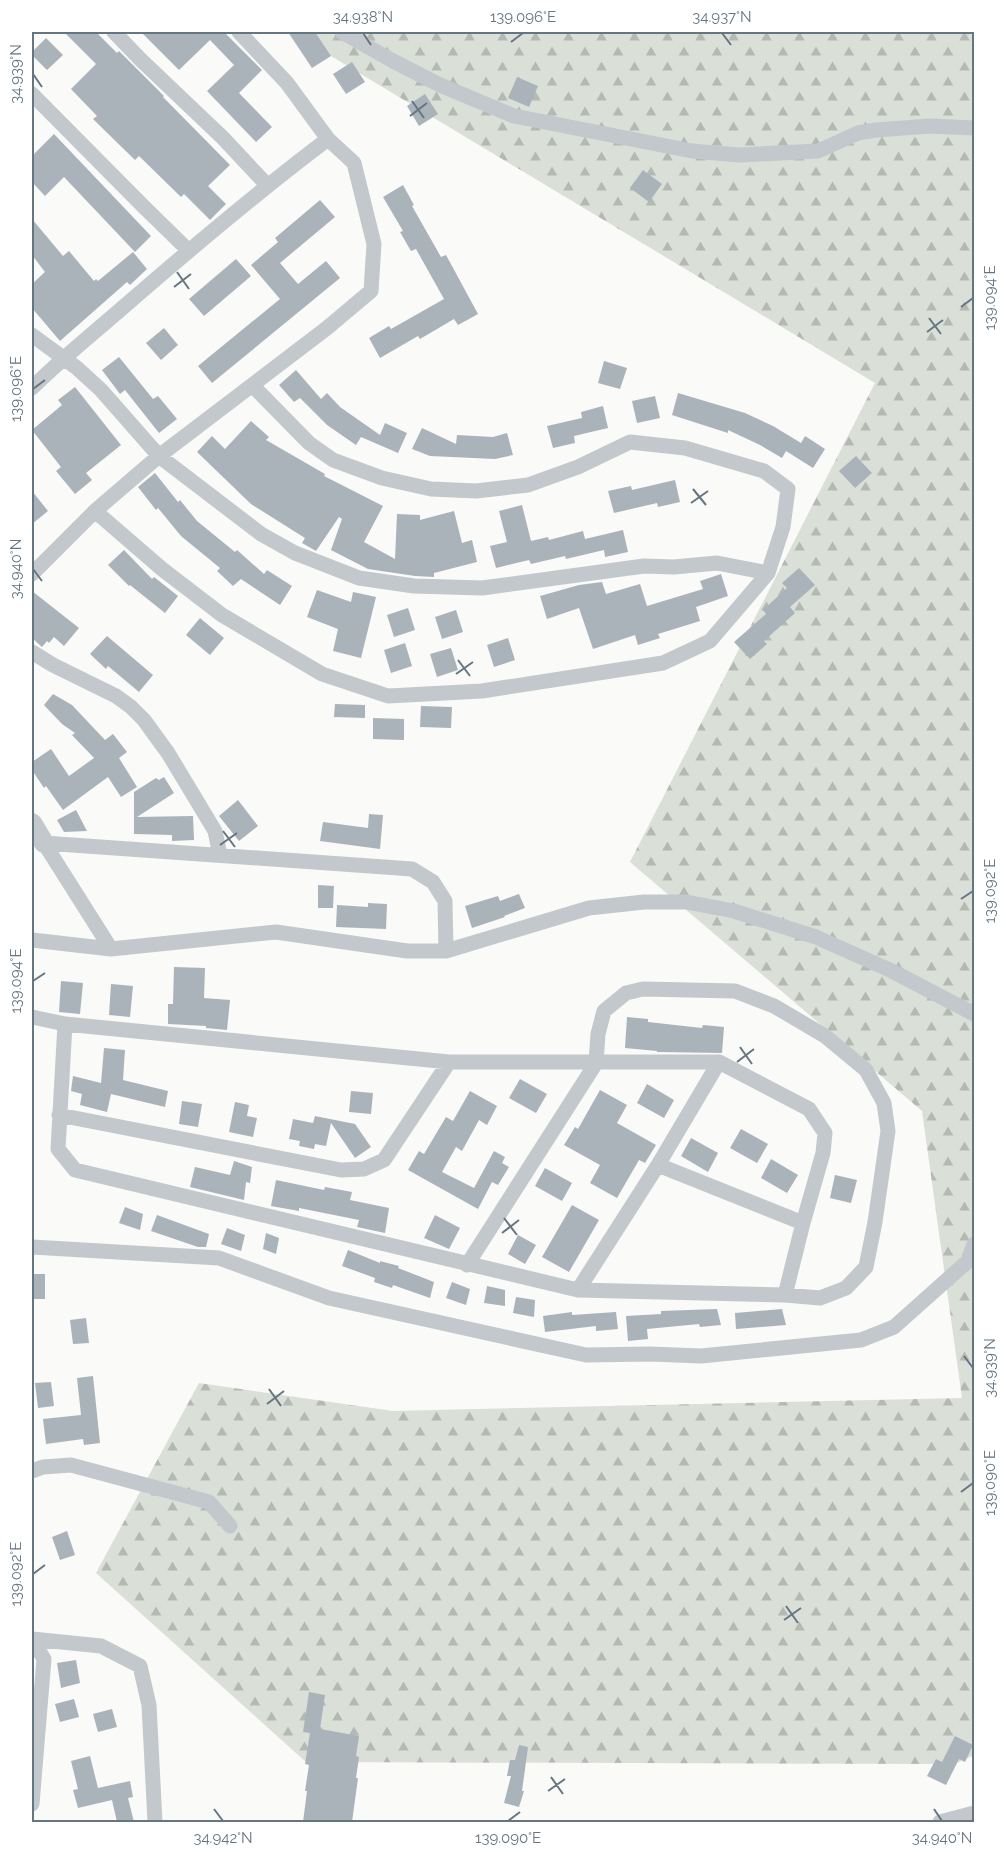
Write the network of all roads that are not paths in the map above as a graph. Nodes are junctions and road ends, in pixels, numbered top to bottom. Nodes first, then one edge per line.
1 (114, 32) edge
2 (239, 32) edge
3 (342, 32) edge
4 (32, 94) edge
5 (975, 128) edge
6 (328, 139) junction
7 (267, 185) junction
8 (188, 250) junction
9 (32, 335) edge
10 (62, 358) junction
11 (253, 386) junction
12 (32, 388) edge
13 (159, 456) junction
14 (95, 511) junction
15 (768, 573) junction
16 (32, 574) edge
17 (32, 652) edge
18 (32, 823) edge
19 (44, 843) junction
20 (220, 855) junction
21 (32, 940) edge
22 (111, 949) junction
23 (446, 951) junction
24 (975, 1014) edge
25 (32, 1017) edge
26 (65, 1024) junction
27 (448, 1062) junction
28 (719, 1062) junction
29 (596, 1063) junction
30 (59, 1115) junction
31 (658, 1165) junction
32 (802, 1223) junction
33 (975, 1244) edge
34 (32, 1247) edge
35 (467, 1265) junction
36 (578, 1290) junction
37 (785, 1295) junction
38 (32, 1471) edge
39 (230, 1526) dead end
40 (32, 1639) edge
41 (35, 1725) edge
42 (32, 1804) edge
43 (975, 1813) edge
44 (154, 1822) edge
45 (940, 1822) edge

1 - 7 street
2 - 6 street
3 - 5 street
4 - 8 street
6 - 7 street
6 - 11 street
7 - 8 street
8 - 10 street
9 - 10 street
10 - 12 street
10 - 13 street
11 - 13 street
11 - 15 street
13 - 14 street
13 - 15 street
14 - 15 street
14 - 16 street
17 - 20 street
18 - 19 street
19 - 20 street
19 - 22 street
20 - 23 street
21 - 22 street
22 - 23 street
23 - 24 street
25 - 26 street
26 - 27 street
26 - 30 street
27 - 29 street
27 - 30 street
28 - 29 street
28 - 31 street
28 - 32 street
29 - 35 street
29 - 37 street
30 - 35 street
31 - 32 street
31 - 36 street
32 - 37 street
33 - 34 street
35 - 36 street
36 - 37 street
38 - 39 street
40 - 41 street
40 - 44 street
41 - 42 street
43 - 45 street

